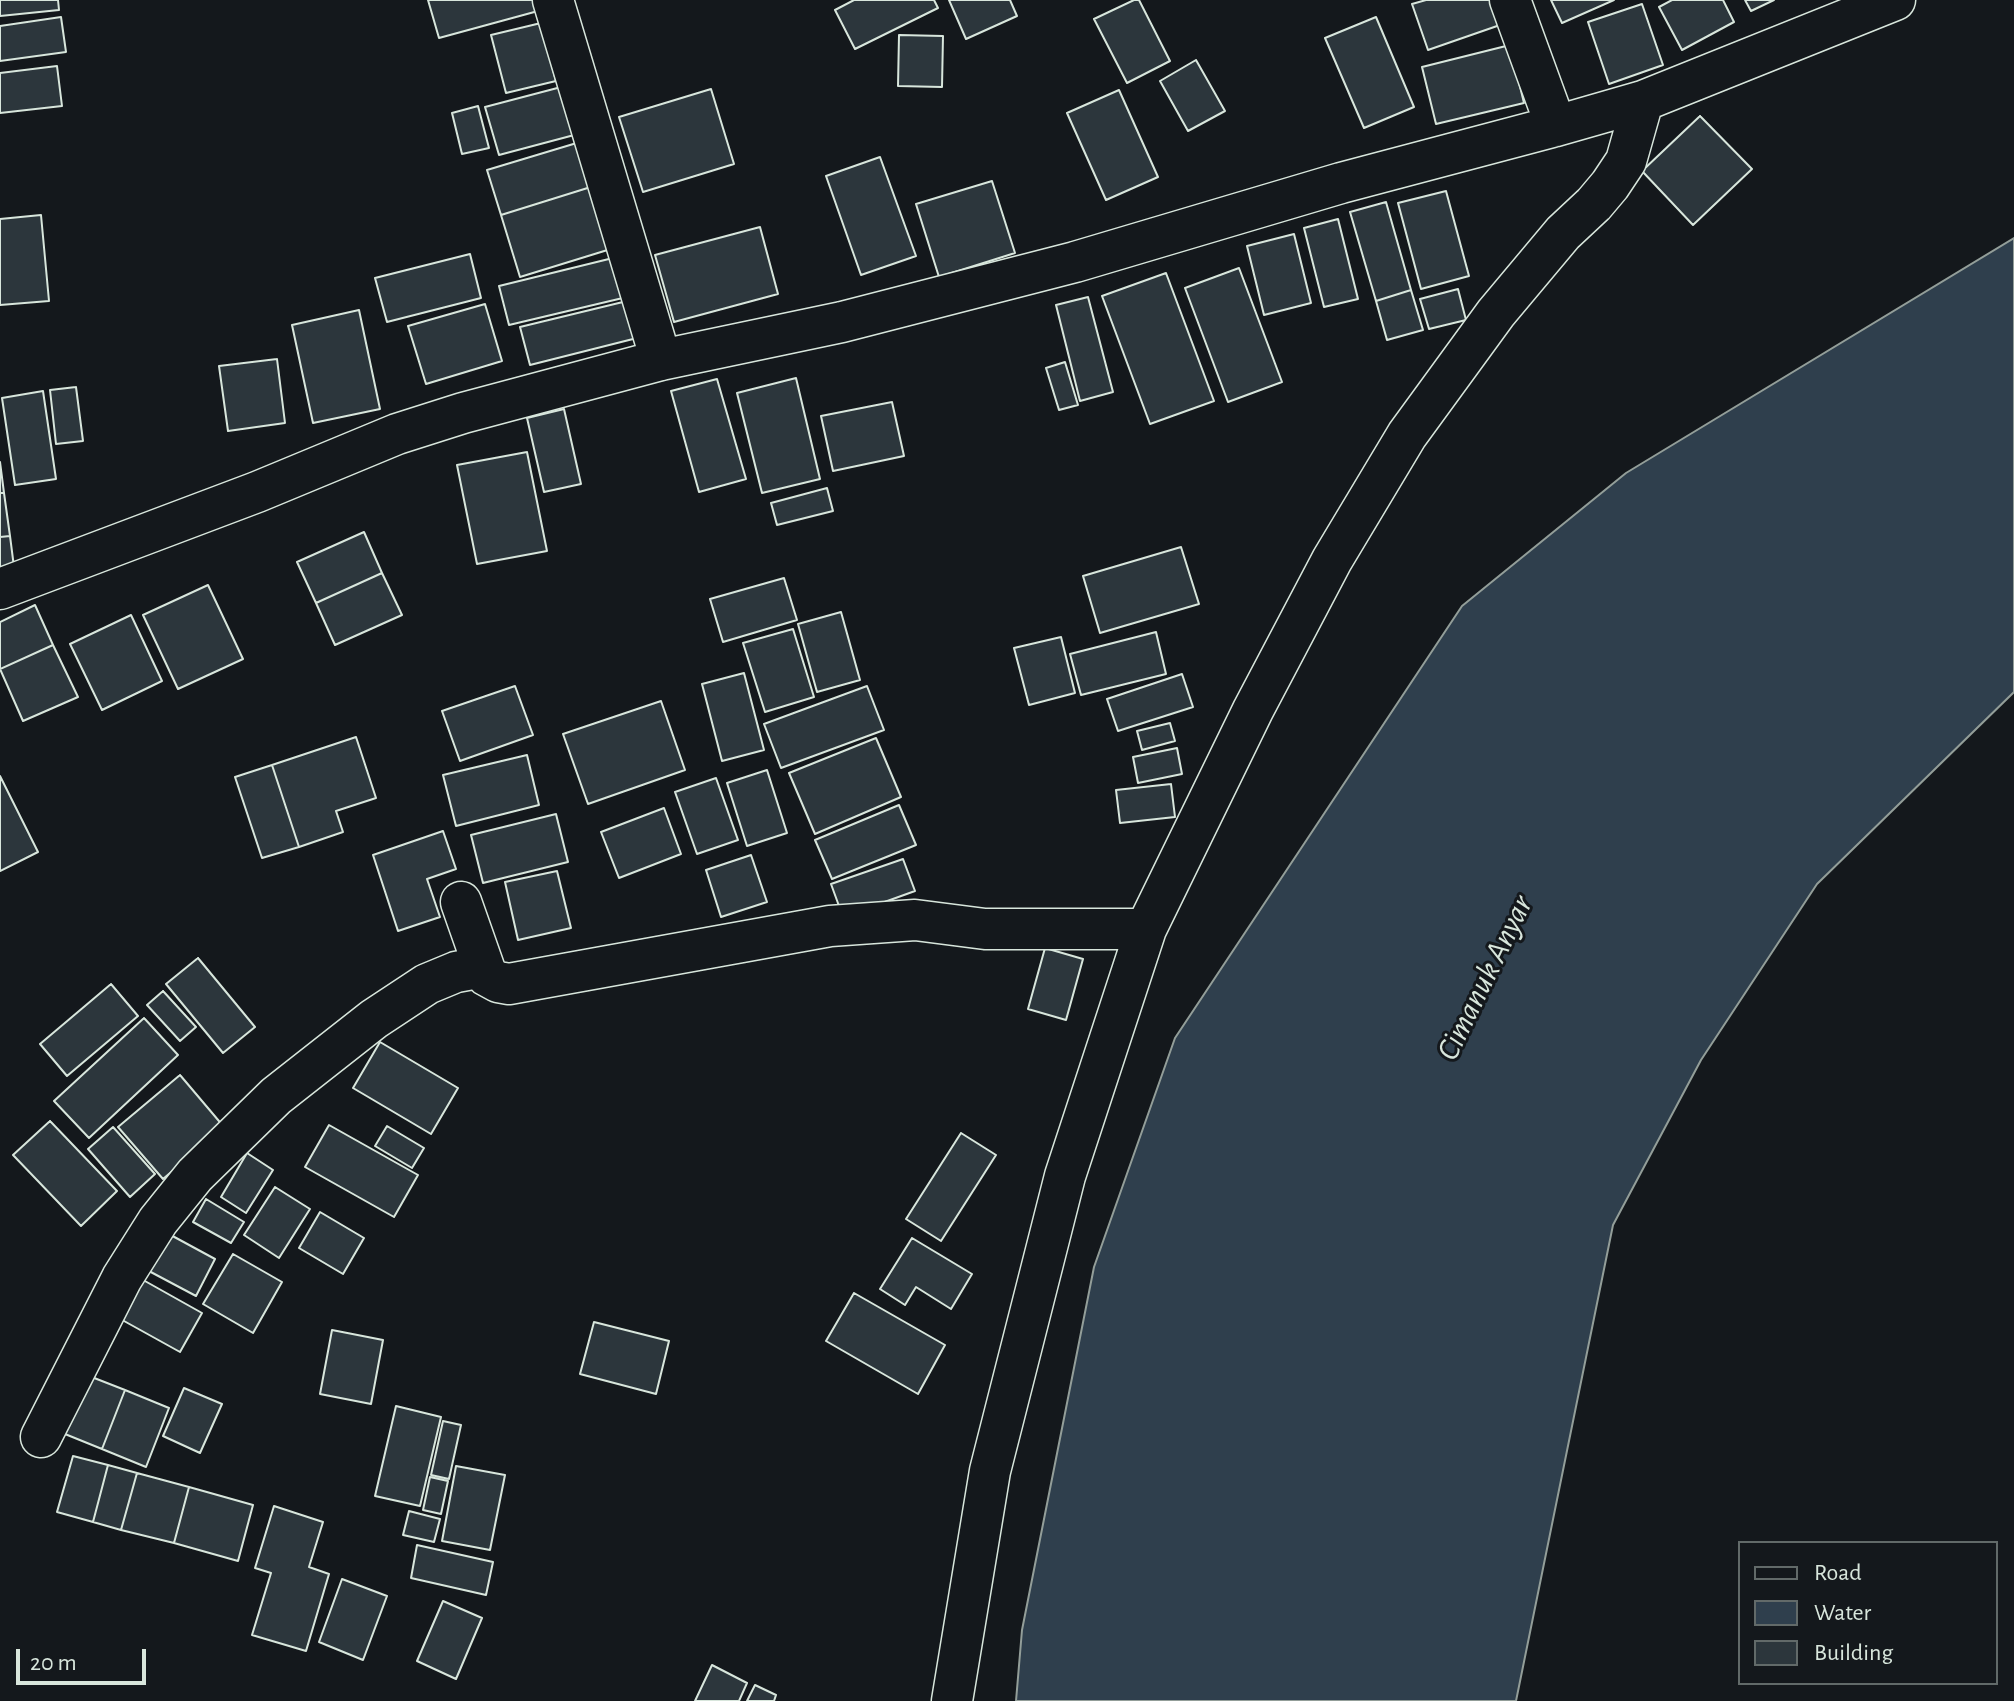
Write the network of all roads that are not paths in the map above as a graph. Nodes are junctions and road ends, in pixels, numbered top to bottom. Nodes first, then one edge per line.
1 (553, 0) edge
2 (1510, 0) edge
3 (1895, 0) edge
4 (1643, 101) junction
5 (1556, 126) junction
6 (661, 360) junction
7 (0, 589) edge
8 (461, 902) dead end
9 (1146, 929) junction
10 (483, 967) junction
11 (41, 1437) dead end
12 (952, 1701) edge

1 - 6 street
2 - 5 street
3 - 4 street
4 - 5 street
4 - 9 street
5 - 6 street
6 - 7 street
8 - 10 street
9 - 10 street
9 - 12 street
10 - 11 street

